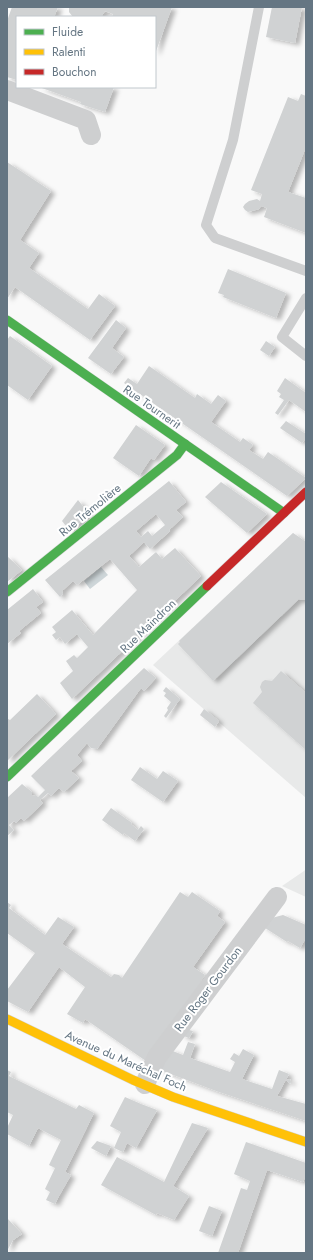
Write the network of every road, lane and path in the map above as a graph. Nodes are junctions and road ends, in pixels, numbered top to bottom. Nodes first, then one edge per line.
1 (259, 7) edge
2 (7, 90) edge
3 (91, 135) dead end
4 (306, 271) edge
5 (306, 298) edge
6 (7, 320) edge
7 (306, 356) edge
8 (185, 444) junction
9 (306, 492) edge
10 (284, 513) junction
11 (7, 592) edge
12 (7, 777) edge
13 (277, 897) dead end
14 (7, 1019) edge
15 (145, 1084) junction
16 (306, 1142) edge

1 - 4 lane
2 - 3 street
5 - 7 lane
6 - 8 street, Rue Tournerit
8 - 10 street, Rue Tournerit
8 - 11 street, Rue Trémolière
9 - 10 street, Rue Maindron
10 - 12 street, Rue Maindron
13 - 15 street, Rue Roger Gourdon
14 - 15 street, Avenue du Maréchal Foch
15 - 16 street, Avenue du Maréchal Foch

